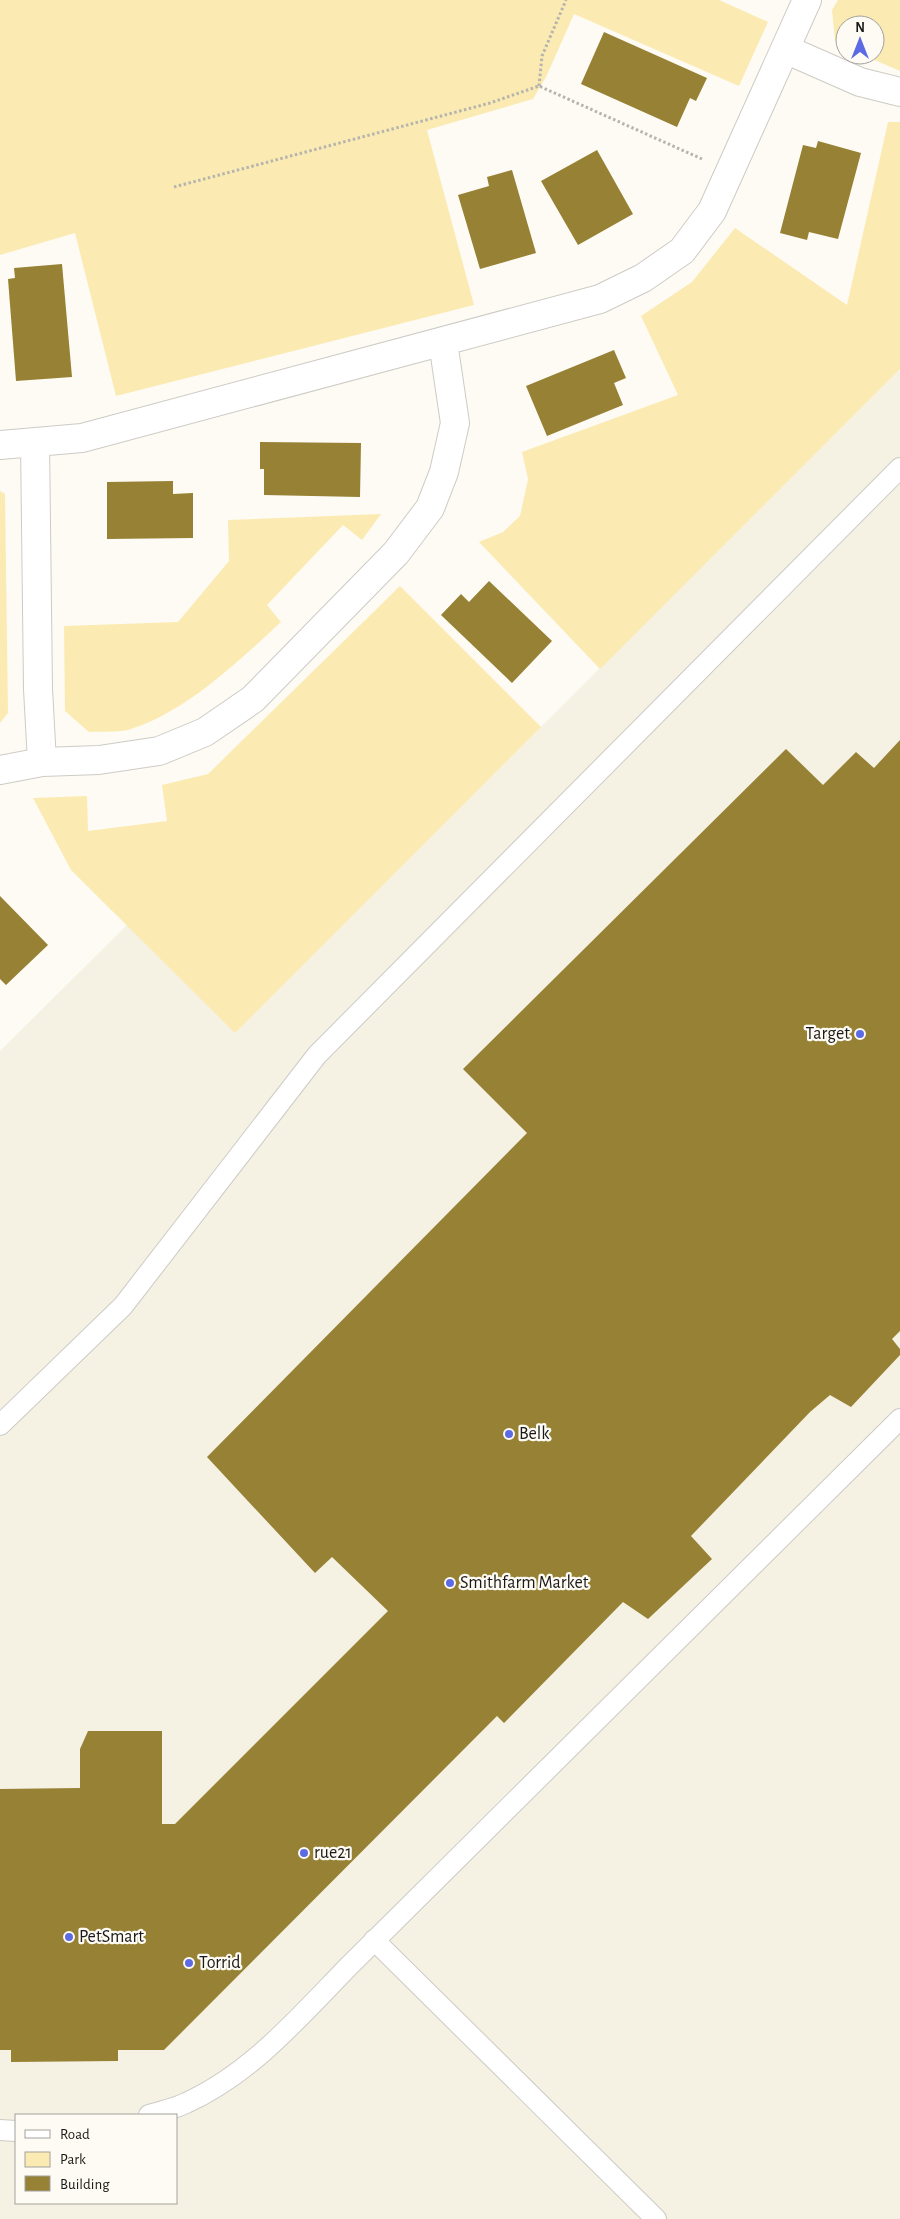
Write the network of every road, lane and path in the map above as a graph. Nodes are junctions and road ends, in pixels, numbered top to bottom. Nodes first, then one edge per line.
1 (566, 0) edge
2 (807, 0) edge
3 (785, 49) junction
4 (539, 86) junction
5 (900, 92) edge
6 (730, 172) junction
7 (174, 187) dead end
8 (443, 342) junction
9 (36, 442) junction
10 (0, 445) edge
11 (900, 468) edge
12 (42, 762) junction
13 (0, 770) edge
14 (900, 1419) edge
15 (0, 1425) edge
16 (374, 1940) junction
17 (152, 2114) edge
18 (0, 2130) edge
19 (15, 2131) edge
20 (656, 2219) edge

1 - 4 path
2 - 3 street
3 - 5 street
3 - 6 street
4 - 6 path
4 - 7 path
6 - 8 street
8 - 9 street
8 - 12 street
9 - 10 street
9 - 12 street
11 - 15 lane
12 - 13 street
14 - 16 lane
16 - 17 lane
16 - 20 lane
18 - 19 lane

